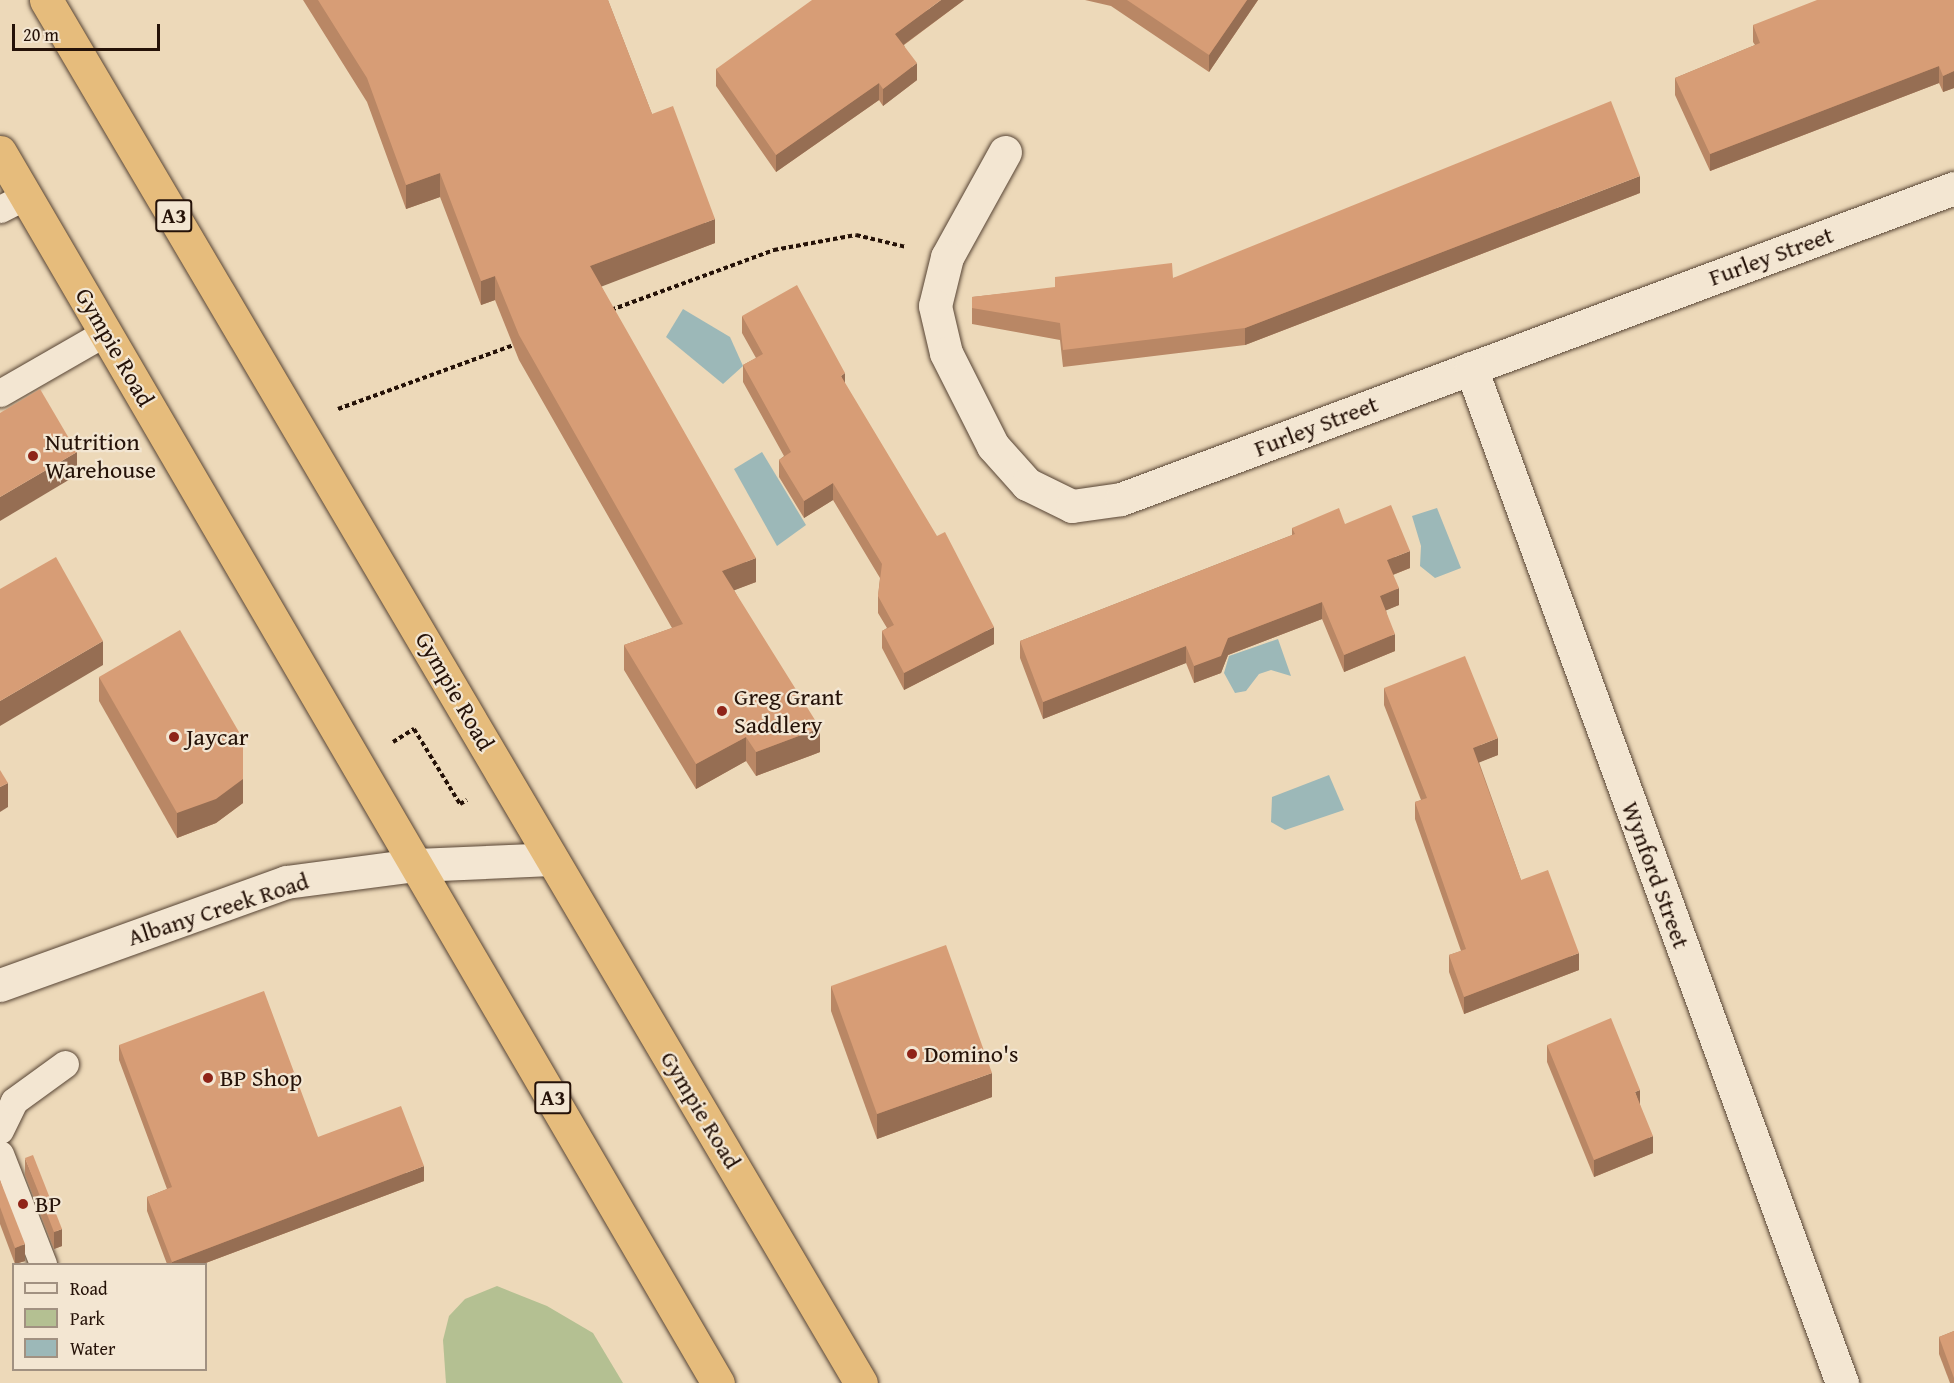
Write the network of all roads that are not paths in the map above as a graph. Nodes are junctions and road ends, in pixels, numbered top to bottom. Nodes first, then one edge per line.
1 (46, 0) edge
2 (0, 152) edge
3 (1005, 152) dead end
4 (1954, 188) edge
5 (13, 202) edge
6 (106, 332) junction
7 (1471, 368) junction
8 (0, 393) edge
9 (551, 859) junction
10 (416, 865) junction
11 (0, 985) edge
12 (65, 1064) dead end
13 (0, 1130) edge
14 (0, 1154) edge
15 (43, 1263) edge
16 (718, 1383) edge
17 (861, 1383) edge
18 (1842, 1383) edge

1 - 9 highway, Gympie Road / A3
2 - 5 highway, Gympie Road / A3
3 - 7 street, Furley Street
4 - 7 street, Furley Street
5 - 6 highway, Gympie Road / A3
6 - 8 lane
6 - 10 highway, Gympie Road / A3
7 - 18 street, Wynford Street
9 - 10 street, Albany Creek Road
9 - 17 highway, Gympie Road / A3
10 - 11 street, Albany Creek Road
10 - 16 highway, Gympie Road / A3
12 - 13 lane
14 - 15 lane

